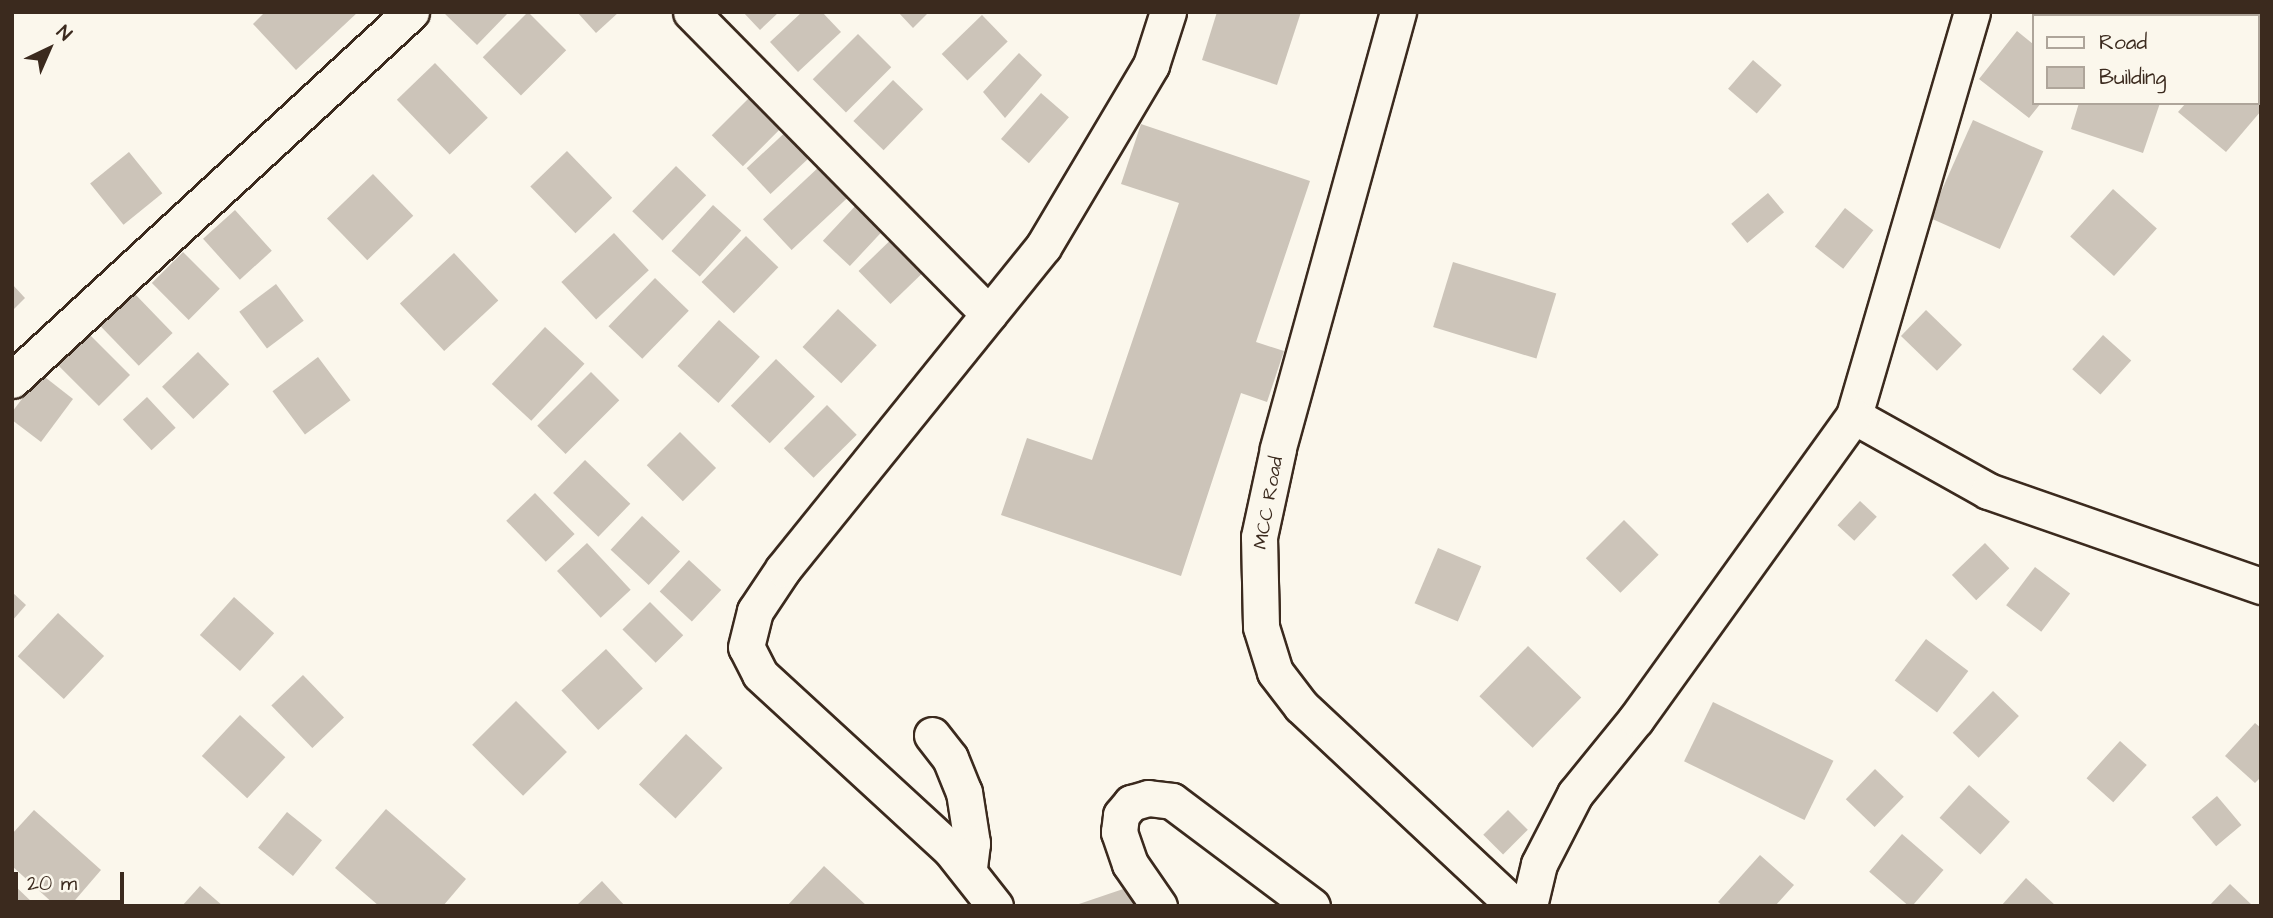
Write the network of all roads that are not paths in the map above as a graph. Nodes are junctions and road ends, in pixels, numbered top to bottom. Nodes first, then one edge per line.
1 (411, 12) edge
2 (691, 12) edge
3 (1168, 12) edge
4 (1398, 12) edge
5 (1972, 12) edge
6 (989, 314) junction
7 (12, 380) edge
8 (1854, 416) junction
9 (2261, 586) edge
10 (932, 735) dead end
11 (969, 869) junction
12 (995, 906) edge
13 (1159, 906) edge
14 (1312, 906) edge
15 (1515, 906) edge
16 (1529, 906) edge

1 - 7 street
2 - 6 street
3 - 6 street
4 - 15 street, MCC Road
5 - 8 street
6 - 11 street
8 - 9 street
8 - 16 street
10 - 11 street
11 - 12 street
13 - 14 street

